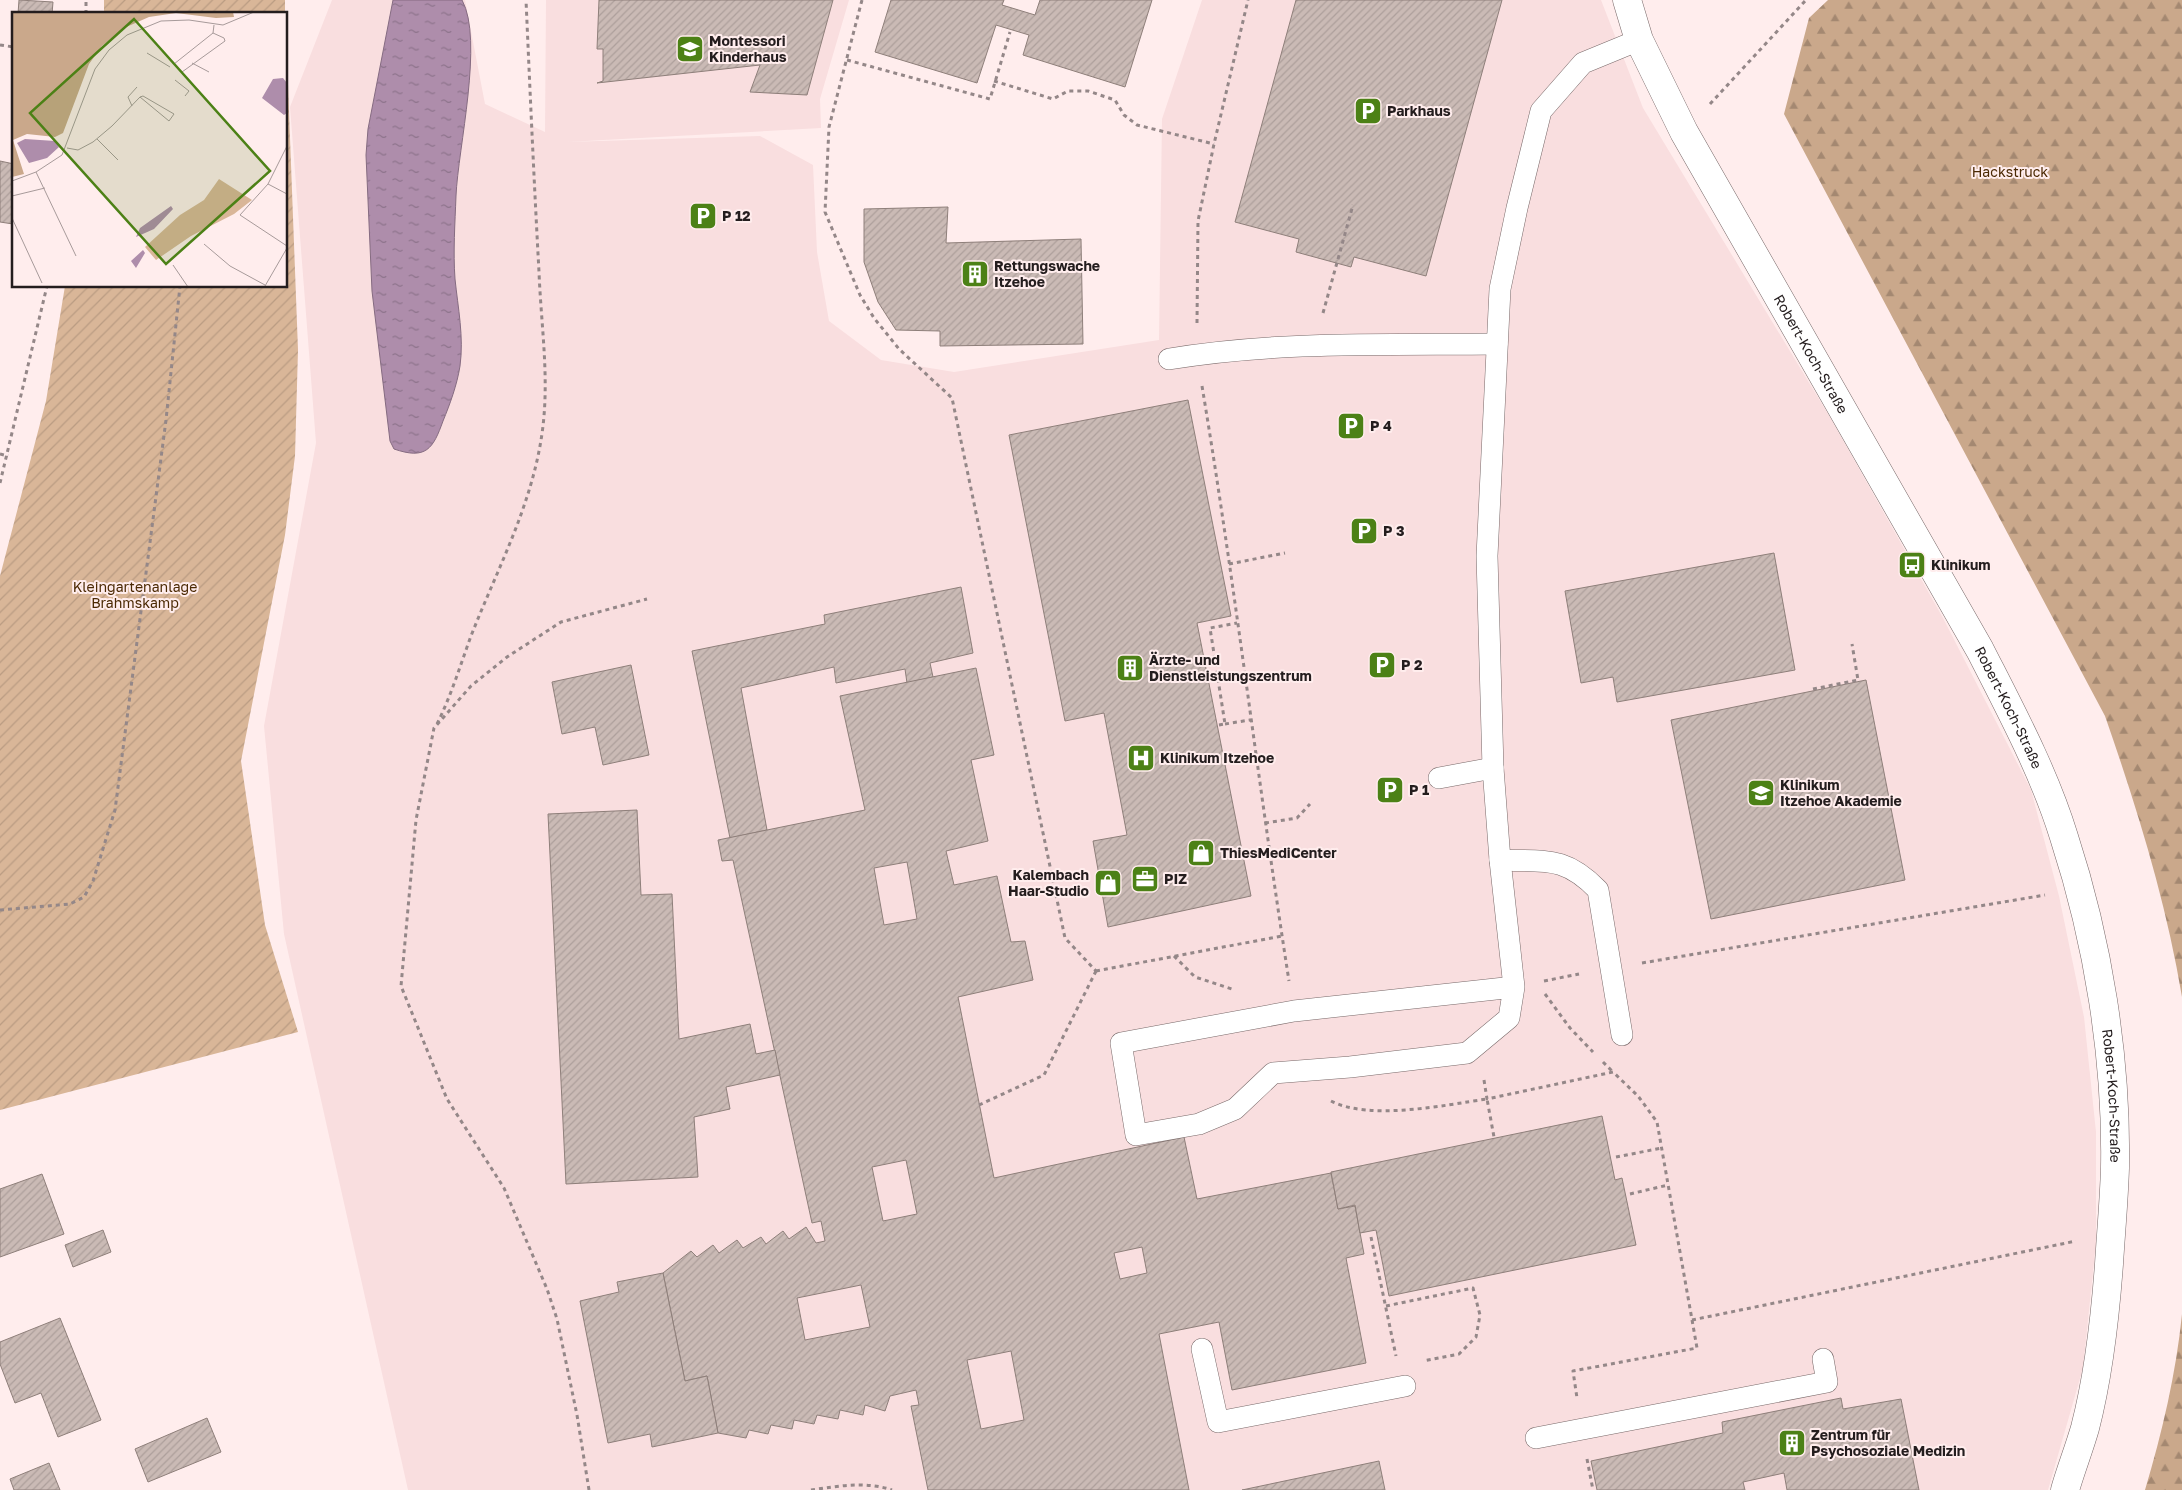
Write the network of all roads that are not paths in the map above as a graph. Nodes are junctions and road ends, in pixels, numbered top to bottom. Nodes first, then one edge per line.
1 (1627, 0) edge
2 (1639, 40) junction
3 (1497, 344) junction
4 (1169, 359) dead end
5 (1493, 768) junction
6 (1439, 778) dead end
7 (1500, 860) junction
8 (1514, 987) junction
9 (1622, 1035) dead end
10 (1202, 1349) dead end
11 (1823, 1359) dead end
12 (1405, 1386) dead end
13 (1536, 1438) dead end
14 (2065, 1490) edge

1 - 2 street, Robert-Koch-Straße
2 - 3 lane
2 - 14 street, Robert-Koch-Straße
3 - 4 lane
3 - 5 lane
5 - 6 lane
5 - 7 lane
7 - 8 lane
7 - 9 lane
8 - 8 lane
10 - 12 lane
11 - 13 lane

